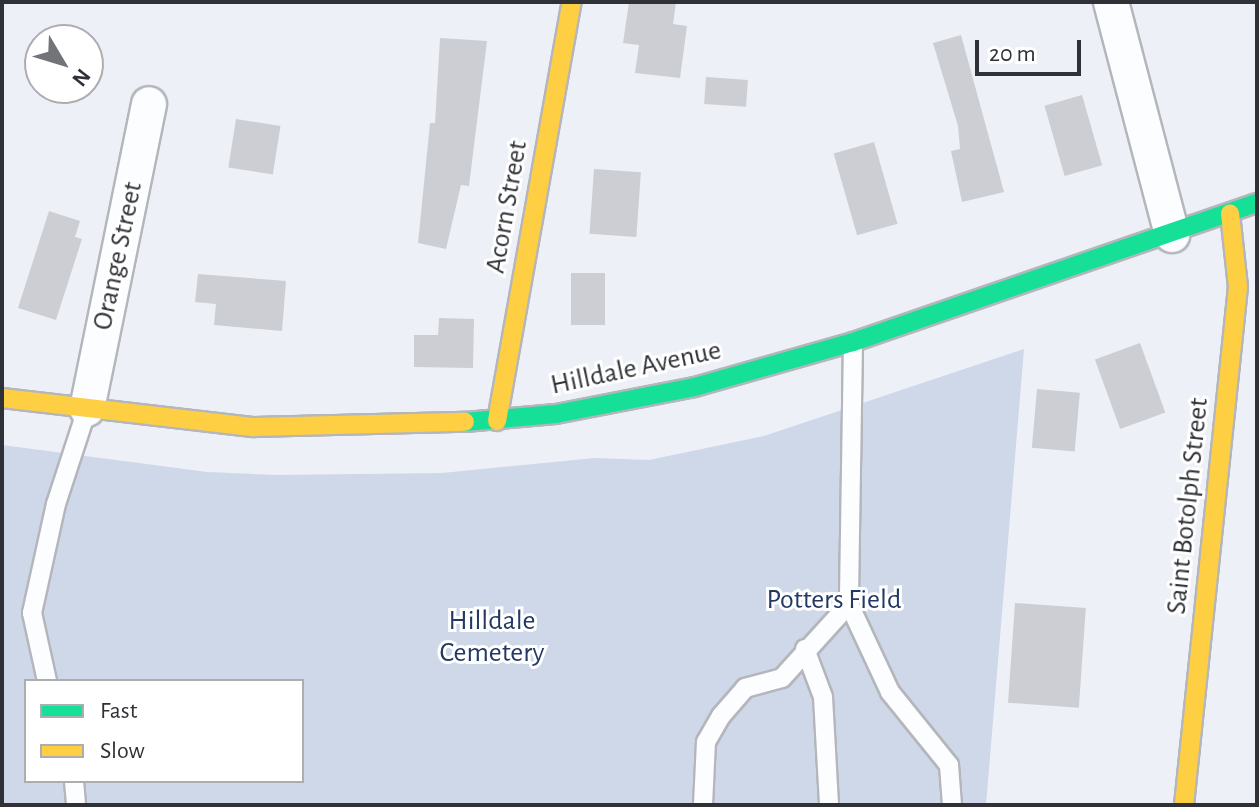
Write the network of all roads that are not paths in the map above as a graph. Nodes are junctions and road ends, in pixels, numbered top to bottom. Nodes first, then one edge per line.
1 (572, 2) edge
2 (1111, 2) edge
3 (149, 104) dead end
4 (1257, 203) edge
5 (1230, 213) junction
6 (1172, 235) junction
7 (853, 342) junction
8 (2, 398) edge
9 (87, 409) junction
10 (497, 421) junction
11 (849, 604) junction
12 (805, 649) junction
13 (47, 679) edge
14 (74, 783) edge
15 (76, 805) edge
16 (703, 805) edge
17 (829, 805) edge
18 (952, 805) edge
19 (1184, 805) edge

1 - 10 main road, Acorn Street
2 - 6 street
3 - 9 street, Orange Street
4 - 5 main road, Hilldale Avenue
5 - 6 main road, Hilldale Avenue
5 - 19 main road, Saint Botolph Street
6 - 7 main road, Hilldale Avenue
7 - 10 main road, Hilldale Avenue
7 - 11 lane
8 - 9 main road, Hilldale Avenue
9 - 10 main road, Hilldale Avenue
9 - 13 lane
11 - 12 lane
11 - 18 lane
12 - 16 lane
12 - 17 lane
14 - 15 lane

